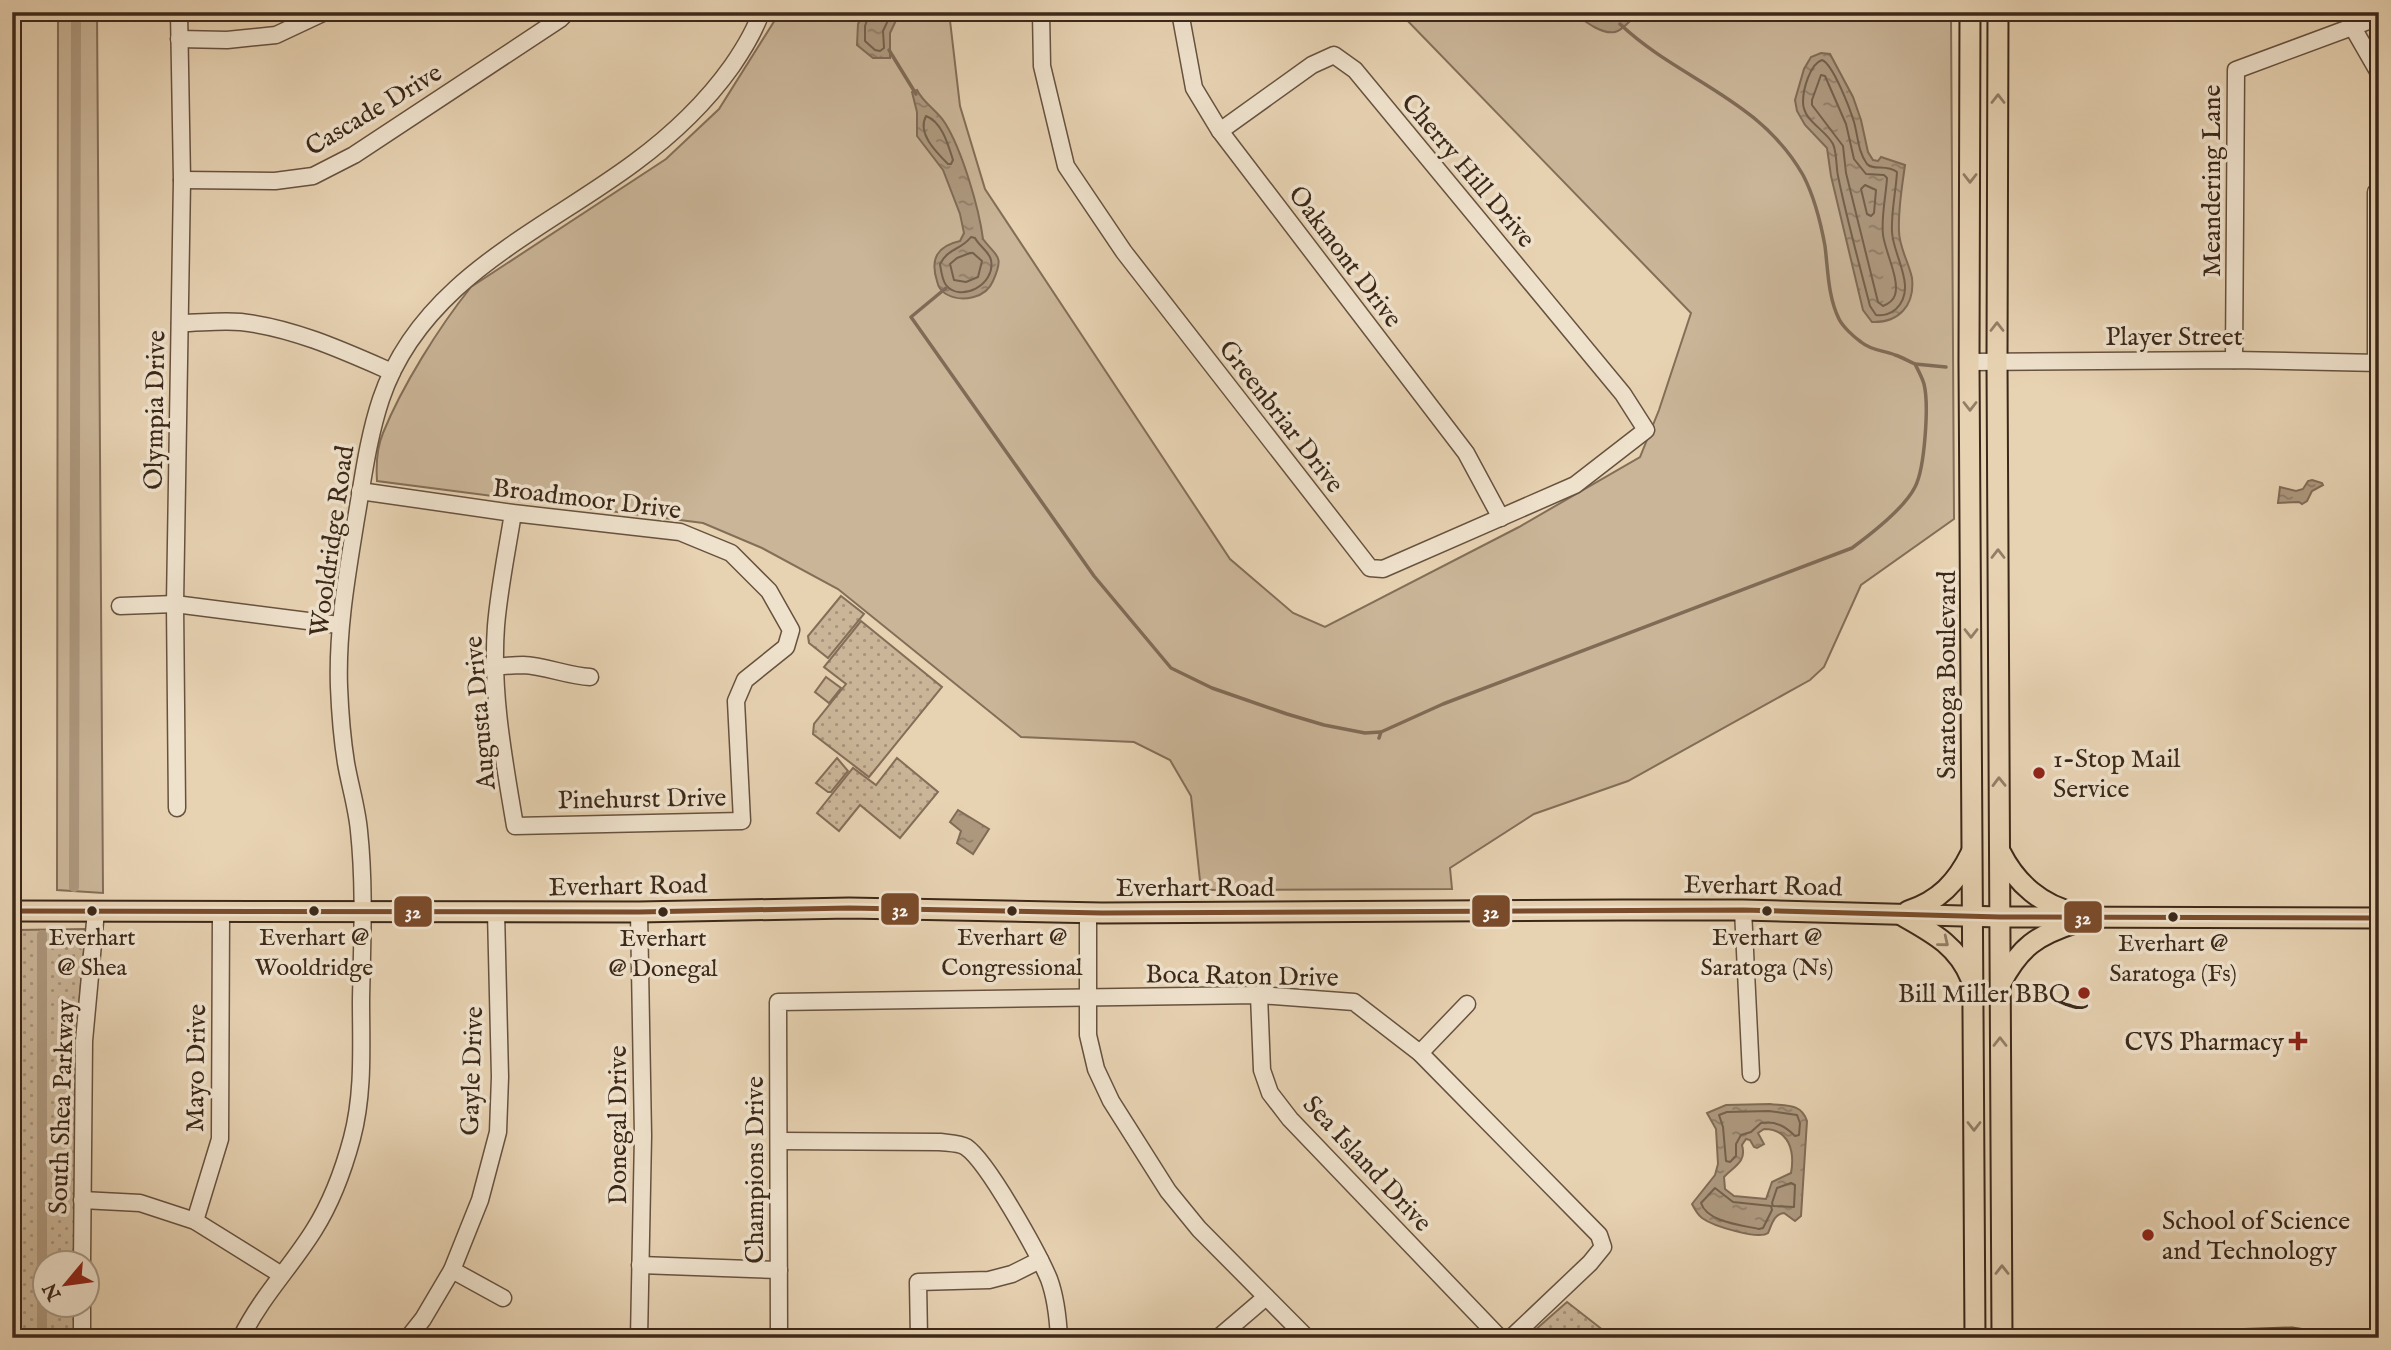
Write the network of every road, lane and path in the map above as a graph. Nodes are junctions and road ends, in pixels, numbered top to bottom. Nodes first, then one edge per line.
1 (179, 12) edge
2 (325, 12) edge
3 (567, 12) edge
4 (761, 12) edge
5 (1041, 12) edge
6 (1180, 12) edge
7 (1970, 12) edge
8 (1998, 12) edge
9 (2379, 18) edge
10 (2350, 19) edge
11 (180, 40) junction
12 (2379, 73) edge
13 (1220, 131) junction
14 (182, 180) junction
15 (2379, 192) edge
16 (180, 323) junction
17 (2234, 360) junction
18 (1969, 362) junction
19 (1997, 362) junction
20 (2378, 363) edge
21 (392, 372) junction
22 (1646, 429) joint
23 (360, 491) junction
24 (513, 513) junction
25 (1501, 518) junction
26 (175, 604) junction
27 (120, 606) dead end
28 (339, 625) junction
29 (786, 647) joint
30 (495, 667) junction
31 (590, 677) dead end
32 (177, 808) dead end
33 (515, 826) joint
34 (1972, 848) junction
35 (2000, 850) junction
36 (1743, 910) junction
37 (12, 911) edge
38 (96, 911) junction
39 (221, 912) junction
40 (363, 912) junction
41 (496, 912) junction
42 (639, 912) junction
43 (1088, 913) junction
44 (1899, 914) junction
45 (1973, 916) junction
46 (2000, 917) junction
47 (2097, 918) junction
48 (2379, 918) edge
49 (2000, 984) junction
50 (1973, 985) junction
51 (1259, 995) junction
52 (1088, 998) junction
53 (778, 1002) joint
54 (1466, 1004) dead end
55 (1420, 1053) junction
56 (1751, 1074) dead end
57 (779, 1141) junction
58 (82, 1200) junction
59 (195, 1221) junction
60 (82, 1248) edge
61 (1040, 1260) junction
62 (640, 1265) junction
63 (453, 1270) junction
64 (779, 1270) junction
65 (281, 1274) junction
66 (1266, 1297) junction
67 (503, 1298) dead end
68 (82, 1318) edge
69 (82, 1338) edge
70 (241, 1338) edge
71 (408, 1338) edge
72 (639, 1338) edge
73 (779, 1338) edge
74 (919, 1338) edge
75 (1059, 1338) edge
76 (1218, 1338) edge
77 (1307, 1338) edge
78 (1500, 1338) edge
79 (1511, 1338) edge
80 (1975, 1338) edge
81 (2003, 1338) edge
82 (2075, 1338) edge
83 (2135, 1338) edge
84 (2229, 1338) edge
85 (2304, 1338) edge

1 - 11 street, Olympia Drive
2 - 11 street
3 - 14 street, Cascade Drive
4 - 21 street, Wooldridge Road
5 - 25 street, Greenbriar Drive
6 - 13 street, Oakmont Drive
7 -> 18 main road, Saratoga Boulevard
19 -> 8 main road, Saratoga Boulevard
9 - 10 street, Meandering Lane
10 - 12 street
10 - 17 street, Meandering Lane
11 - 14 street, Olympia Drive
13 - 22 street, Cherry Hill Drive
13 - 25 street, Oakmont Drive
14 - 16 street, Olympia Drive
15 - 20 street
16 - 21 street
16 - 26 street, Olympia Drive
17 - 19 street, Player Street
17 - 20 street, Player Street
18 - 19 street, Player Street
18 -> 34 main road, Saratoga Boulevard
35 -> 19 main road, Saratoga Boulevard
21 - 23 street, Wooldridge Road
22 - 25 street, Greenbriar Drive
23 - 24 street, Broadmoor Drive
23 - 28 street, Wooldridge Road
24 - 29 street, Broadmoor Drive
24 - 30 street, Augusta Drive
26 - 27 street
26 - 28 street
26 - 32 street, Olympia Drive
28 - 40 street, Wooldridge Road
29 - 33 street, Pinehurst Drive
30 - 31 street
30 - 33 street, Augusta Drive
34 - 44 main road
34 - 45 main road, Saratoga Boulevard
35 - 46 main road, Saratoga Boulevard
35 - 47 main road
36 - 43 main road, Everhart Road
36 - 44 main road, Everhart Road
36 - 56 street
37 - 38 main road, Everhart Road
38 - 39 main road, Everhart Road
38 - 58 street, South Shea Parkway
39 - 40 main road, Everhart Road
39 - 59 street, Mayo Drive
40 - 41 main road, Everhart Road
40 - 65 street, Wooldridge Road
41 - 42 main road, Everhart Road
41 - 63 street, Gayle Drive
42 - 43 main road, Everhart Road
42 - 62 street, Donegal Drive
43 - 52 street
44 - 45 main road, Everhart Road
44 -> 50 main road
45 - 46 main road, Everhart Road
45 - 50 main road, Saratoga Boulevard
46 - 47 main road, Everhart Road
46 - 49 main road, Saratoga Boulevard
47 - 48 main road, Everhart Road
47 - 49 main road
81 -> 49 main road, Saratoga Boulevard
50 -> 80 main road, Saratoga Boulevard
51 - 52 street, Boca Raton Drive
51 - 55 street, Boca Raton Drive
51 - 78 street, Sea Island Drive
52 - 53 street, Boca Raton Drive
52 - 66 street
53 - 57 street, Champions Drive
54 - 55 street
55 - 79 street, Boca Raton Drive
57 - 61 street
57 - 64 street, Champions Drive
58 - 59 street
58 - 60 street, South Shea Parkway
59 - 65 street
61 - 74 street
61 - 75 street
62 - 64 street
62 - 72 street, Donegal Drive
63 - 67 street
63 - 71 street, Gayle Drive
64 - 73 street, Champions Drive
65 - 70 street, Wooldridge Road
66 - 76 street
66 - 77 street
68 - 69 street
82 - 83 street
84 - 85 street

